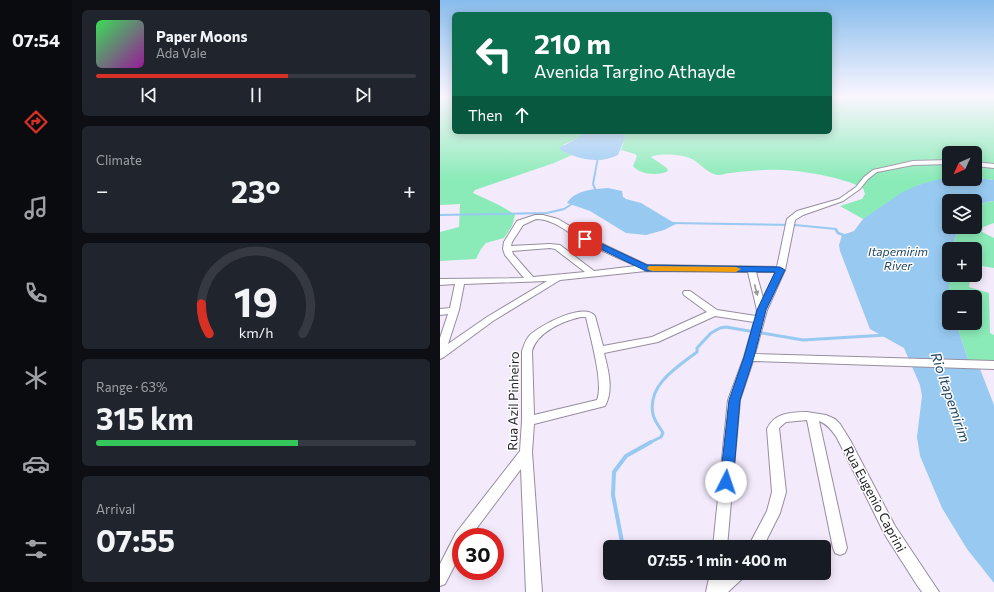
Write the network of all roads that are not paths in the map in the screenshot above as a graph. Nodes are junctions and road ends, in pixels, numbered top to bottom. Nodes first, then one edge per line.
1 (942, 162) edge
2 (982, 165) edge
3 (994, 166) edge
4 (507, 249) junction
5 (646, 268) junction
6 (750, 269) junction
7 (780, 270) junction
8 (592, 273) junction
9 (559, 277) junction
10 (531, 280) junction
11 (440, 282) edge
12 (460, 282) junction
13 (687, 293) dead end
14 (454, 310) junction
15 (762, 310) junction
16 (440, 312) edge
17 (714, 313) junction
18 (758, 328) junction
19 (599, 350) junction
20 (440, 354) edge
21 (749, 357) junction
22 (989, 365) edge
23 (812, 417) junction
24 (528, 422) junction
25 (526, 452) junction
26 (469, 528) edge
27 (721, 540) edge
28 (759, 540) edge
29 (840, 548) dead end
30 (452, 557) edge
31 (440, 579) edge
32 (716, 580) edge
33 (730, 580) edge
34 (534, 592) edge
35 (715, 592) edge
36 (931, 592) edge

1 - 7 street
2 - 3 street
4 - 5 street
4 - 8 street
4 - 10 street
5 - 6 street
5 - 8 street
6 - 7 street
6 -> 15 street
7 - 15 street
8 - 9 street
9 - 10 street
9 - 20 street
10 - 12 street
11 - 12 street
12 - 14 street
13 - 17 street
14 - 16 street
14 - 20 street
15 - 18 street
17 - 18 street
17 - 19 street
18 - 21 street
19 - 24 street
19 - 24 street, Rua Azil Pinheiro
21 - 22 street
21 - 27 street
23 - 28 street, Rua Eugenio Caprini
23 - 29 street
23 - 36 street, Rua Eugenio Caprini
24 - 25 street, Rua Azil Pinheiro
25 - 26 street
25 - 34 street, Rua Azil Pinheiro
30 - 31 street
32 - 35 street
33 - 35 street

